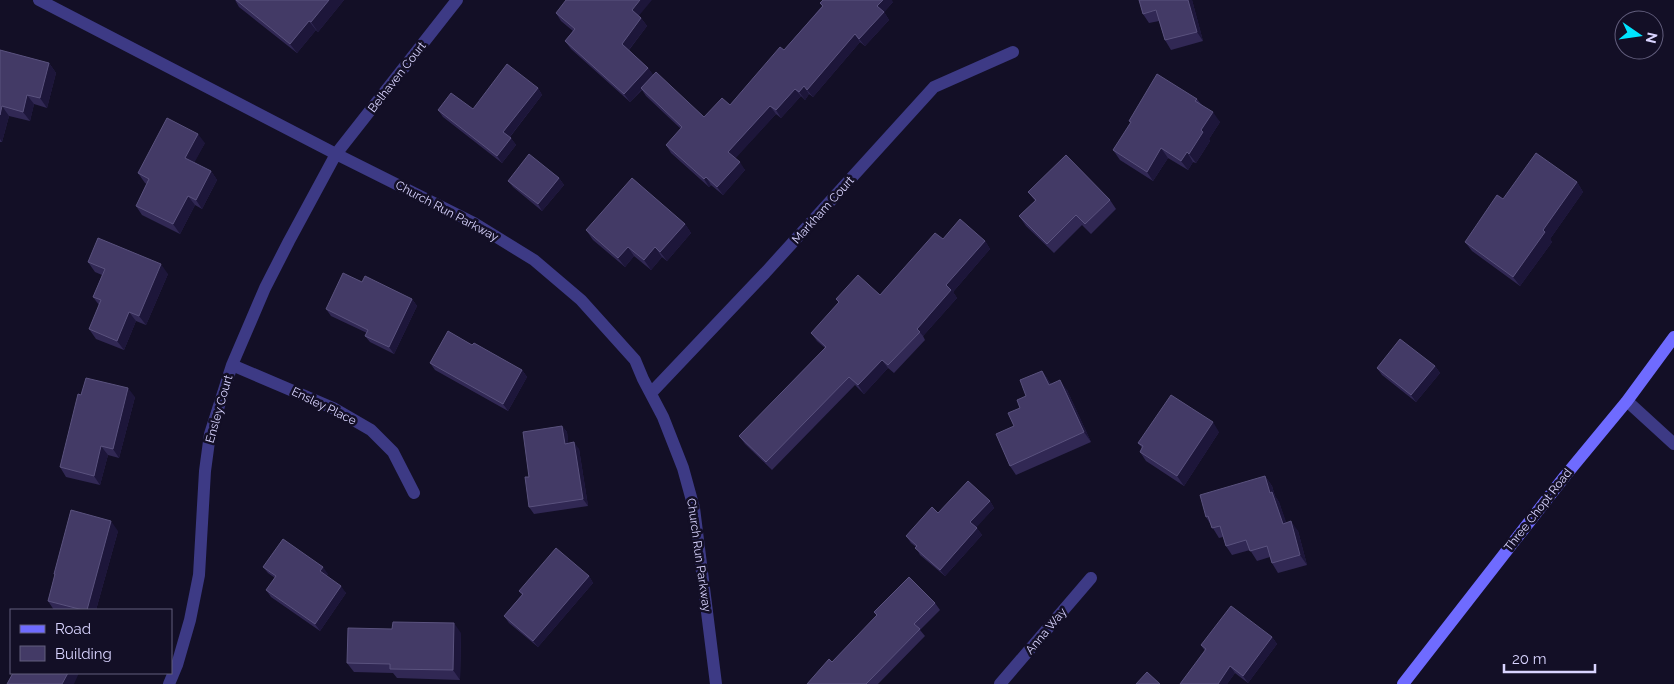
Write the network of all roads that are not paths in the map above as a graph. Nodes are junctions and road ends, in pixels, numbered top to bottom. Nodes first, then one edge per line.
1 (38, 0) edge
2 (457, 0) edge
3 (1013, 52) dead end
4 (336, 154) junction
5 (1674, 337) edge
6 (232, 365) junction
7 (651, 393) junction
8 (1627, 401) junction
9 (1674, 444) edge
10 (414, 493) dead end
11 (1092, 578) dead end
12 (169, 684) edge
13 (716, 684) edge
14 (1000, 684) edge
15 (1403, 684) edge

1 - 4 street, Church Run Parkway
2 - 4 street, Belhaven Court
3 - 7 street, Markham Court
4 - 6 street, Ensley Court
4 - 7 street, Church Run Parkway
5 - 8 main road, Three Chopt Road
6 - 10 street, Ensley Place
6 - 12 street, Ensley Court
7 - 13 street, Church Run Parkway
8 - 9 street
8 - 15 main road, Three Chopt Road
11 - 14 street, Anna Way

